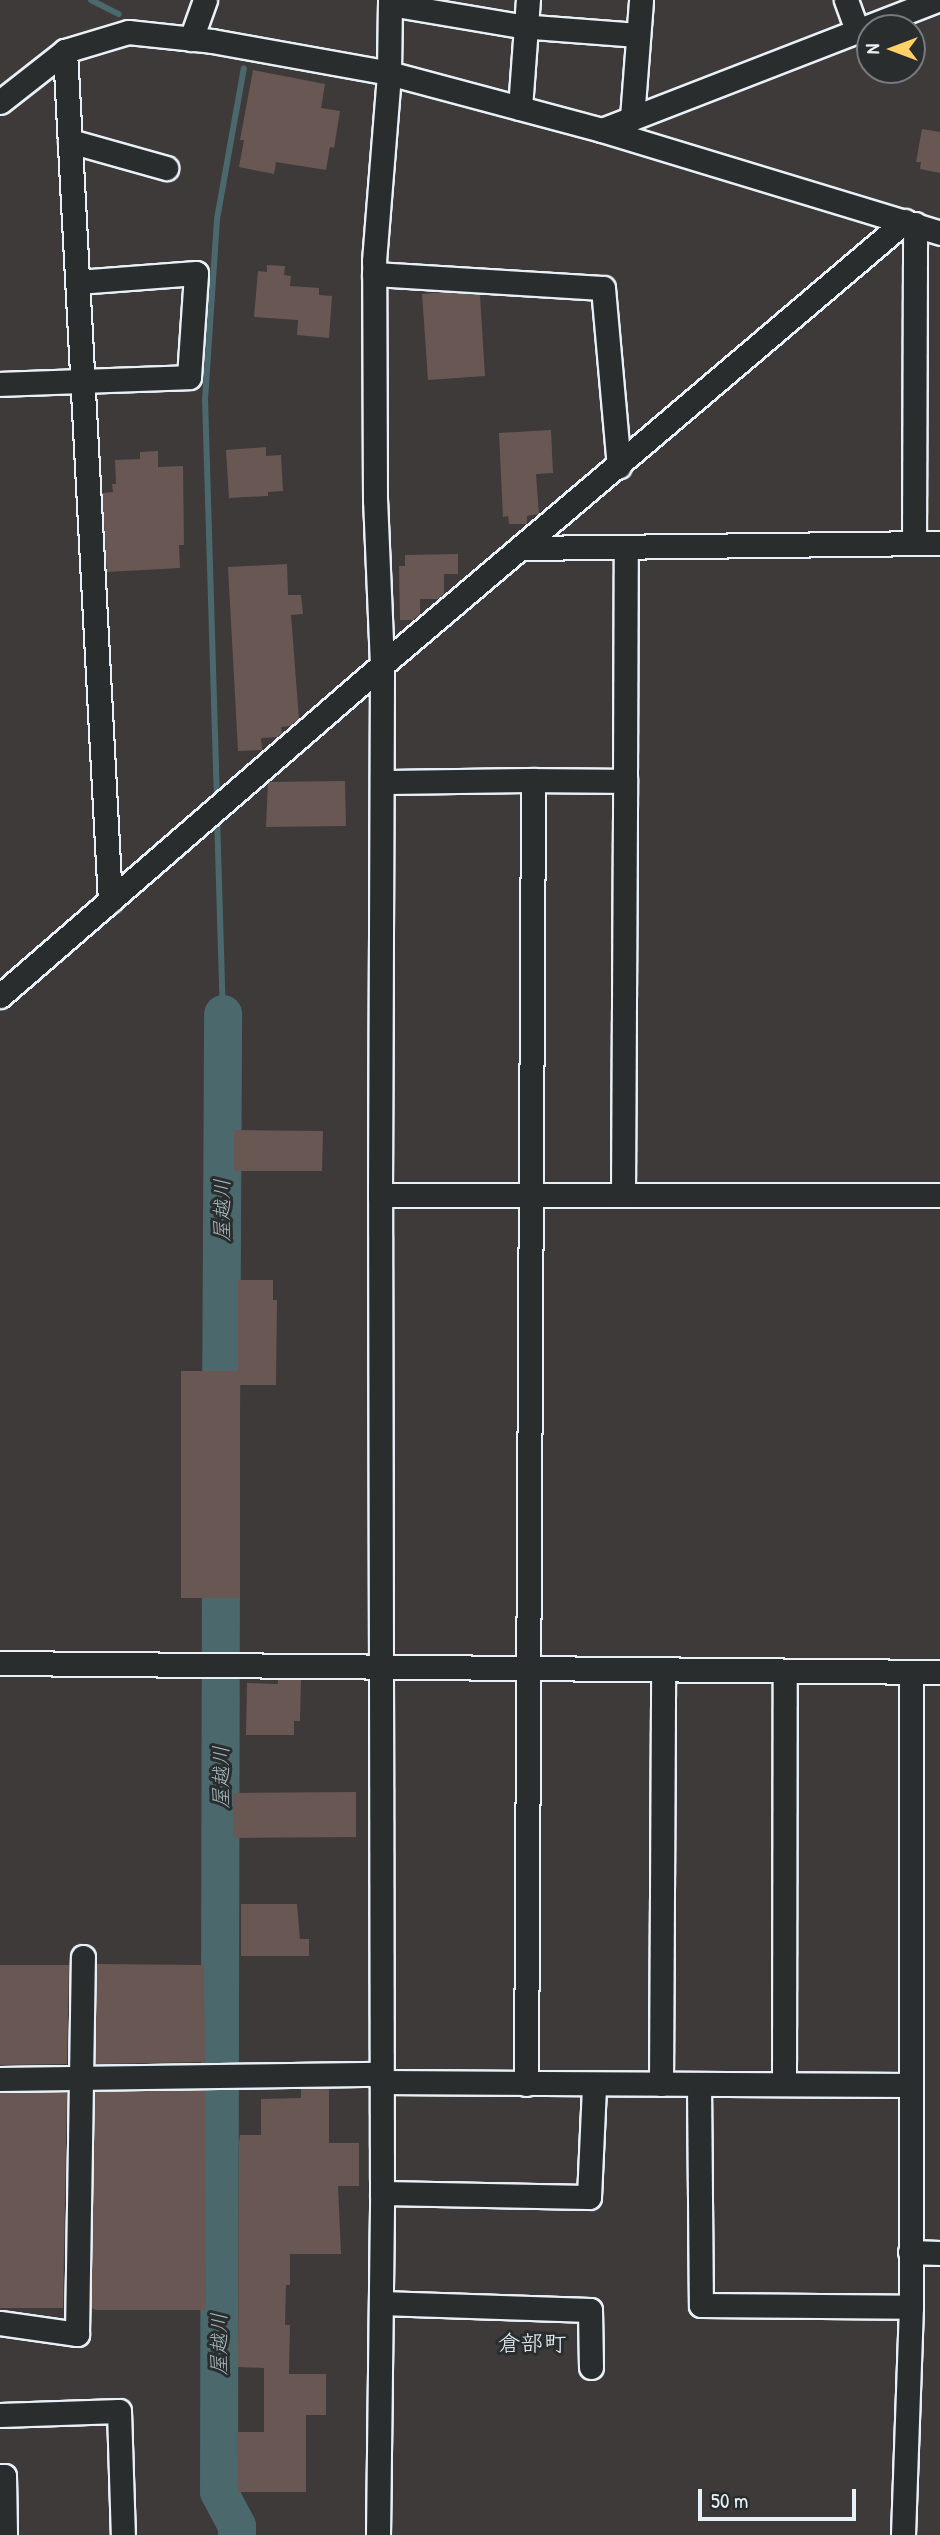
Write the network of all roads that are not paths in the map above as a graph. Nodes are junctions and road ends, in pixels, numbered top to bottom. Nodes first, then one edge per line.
1 (205, 0) edge
2 (528, 0) edge
3 (641, 0) edge
4 (846, 0) edge
5 (938, 0) edge
6 (390, 2) edge
7 (414, 3) edge
8 (901, 14) edge
9 (528, 27) junction
10 (856, 28) edge
11 (856, 31) edge
12 (638, 35) junction
13 (191, 38) junction
14 (65, 51) junction
15 (389, 73) junction
16 (0, 102) edge
17 (520, 108) junction
18 (632, 118) junction
19 (602, 130) junction
20 (70, 141) junction
21 (166, 168) dead end
22 (910, 223) junction
23 (940, 233) edge
24 (374, 274) junction
25 (77, 282) junction
26 (83, 382) junction
27 (0, 384) edge
28 (619, 466) junction
29 (914, 543) junction
30 (940, 543) edge
31 (626, 547) junction
32 (523, 548) junction
33 (383, 665) junction
34 (533, 780) junction
35 (625, 780) junction
36 (382, 782) junction
37 (110, 901) junction
38 (0, 996) edge
39 (380, 1195) junction
40 (528, 1195) junction
41 (623, 1195) junction
42 (940, 1195) edge
43 (0, 1663) edge
44 (380, 1666) junction
45 (530, 1667) junction
46 (663, 1669) junction
47 (785, 1671) junction
48 (911, 1672) junction
49 (940, 1672) edge
50 (83, 1957) dead end
51 (381, 2078) junction
52 (0, 2079) edge
53 (83, 2079) junction
54 (784, 2083) junction
55 (526, 2084) junction
56 (661, 2084) junction
57 (699, 2084) junction
58 (909, 2085) junction
59 (594, 2086) junction
60 (382, 2193) junction
61 (910, 2252) junction
62 (940, 2253) edge
63 (381, 2303) junction
64 (911, 2307) junction
65 (0, 2323) edge
66 (591, 2367) dead end
67 (0, 2414) edge
68 (0, 2476) edge
69 (5, 2535) edge
70 (122, 2535) edge
71 (378, 2535) edge
72 (903, 2535) edge

1 - 13 street
2 - 9 street
3 - 12 street
4 - 10 street
5 - 8 street
6 - 7 street
6 - 15 street
7 - 9 street
9 - 12 street
9 - 17 street
11 - 18 street
12 - 18 street
13 - 14 street
13 - 15 street
14 - 16 street
14 - 20 street
15 - 17 street
15 - 24 street
17 - 19 street
18 - 19 street
19 - 22 street
20 - 21 street
20 - 25 street
22 - 23 street
22 - 28 street
22 - 29 street
24 - 28 street
24 - 33 street
25 - 26 street
25 - 26 street
26 - 27 street
26 - 37 street
28 - 32 street
29 - 30 street
29 - 31 street
31 - 32 street
31 - 35 street
32 - 33 street
33 - 36 street
33 - 37 street
34 - 35 street
34 - 36 street
34 - 40 street
35 - 41 street
36 - 39 street
37 - 38 street
39 - 40 street
39 - 44 street
40 - 41 street
40 - 45 street
41 - 42 street
43 - 44 street
44 - 45 street
44 - 51 street
45 - 46 street
45 - 55 street
46 - 47 street
46 - 56 street
47 - 48 street
47 - 54 street
48 - 49 street
48 - 58 street
50 - 53 street
51 - 53 street
51 - 55 street
51 - 60 street
52 - 53 street
53 - 65 street
54 - 57 street
54 - 58 street
55 - 59 street
56 - 57 street
56 - 59 street
57 - 64 street
58 - 61 street
59 - 60 street
60 - 63 street
61 - 62 street
61 - 64 street
63 - 66 street
63 - 71 street
64 - 72 street
67 - 70 street
68 - 69 street

